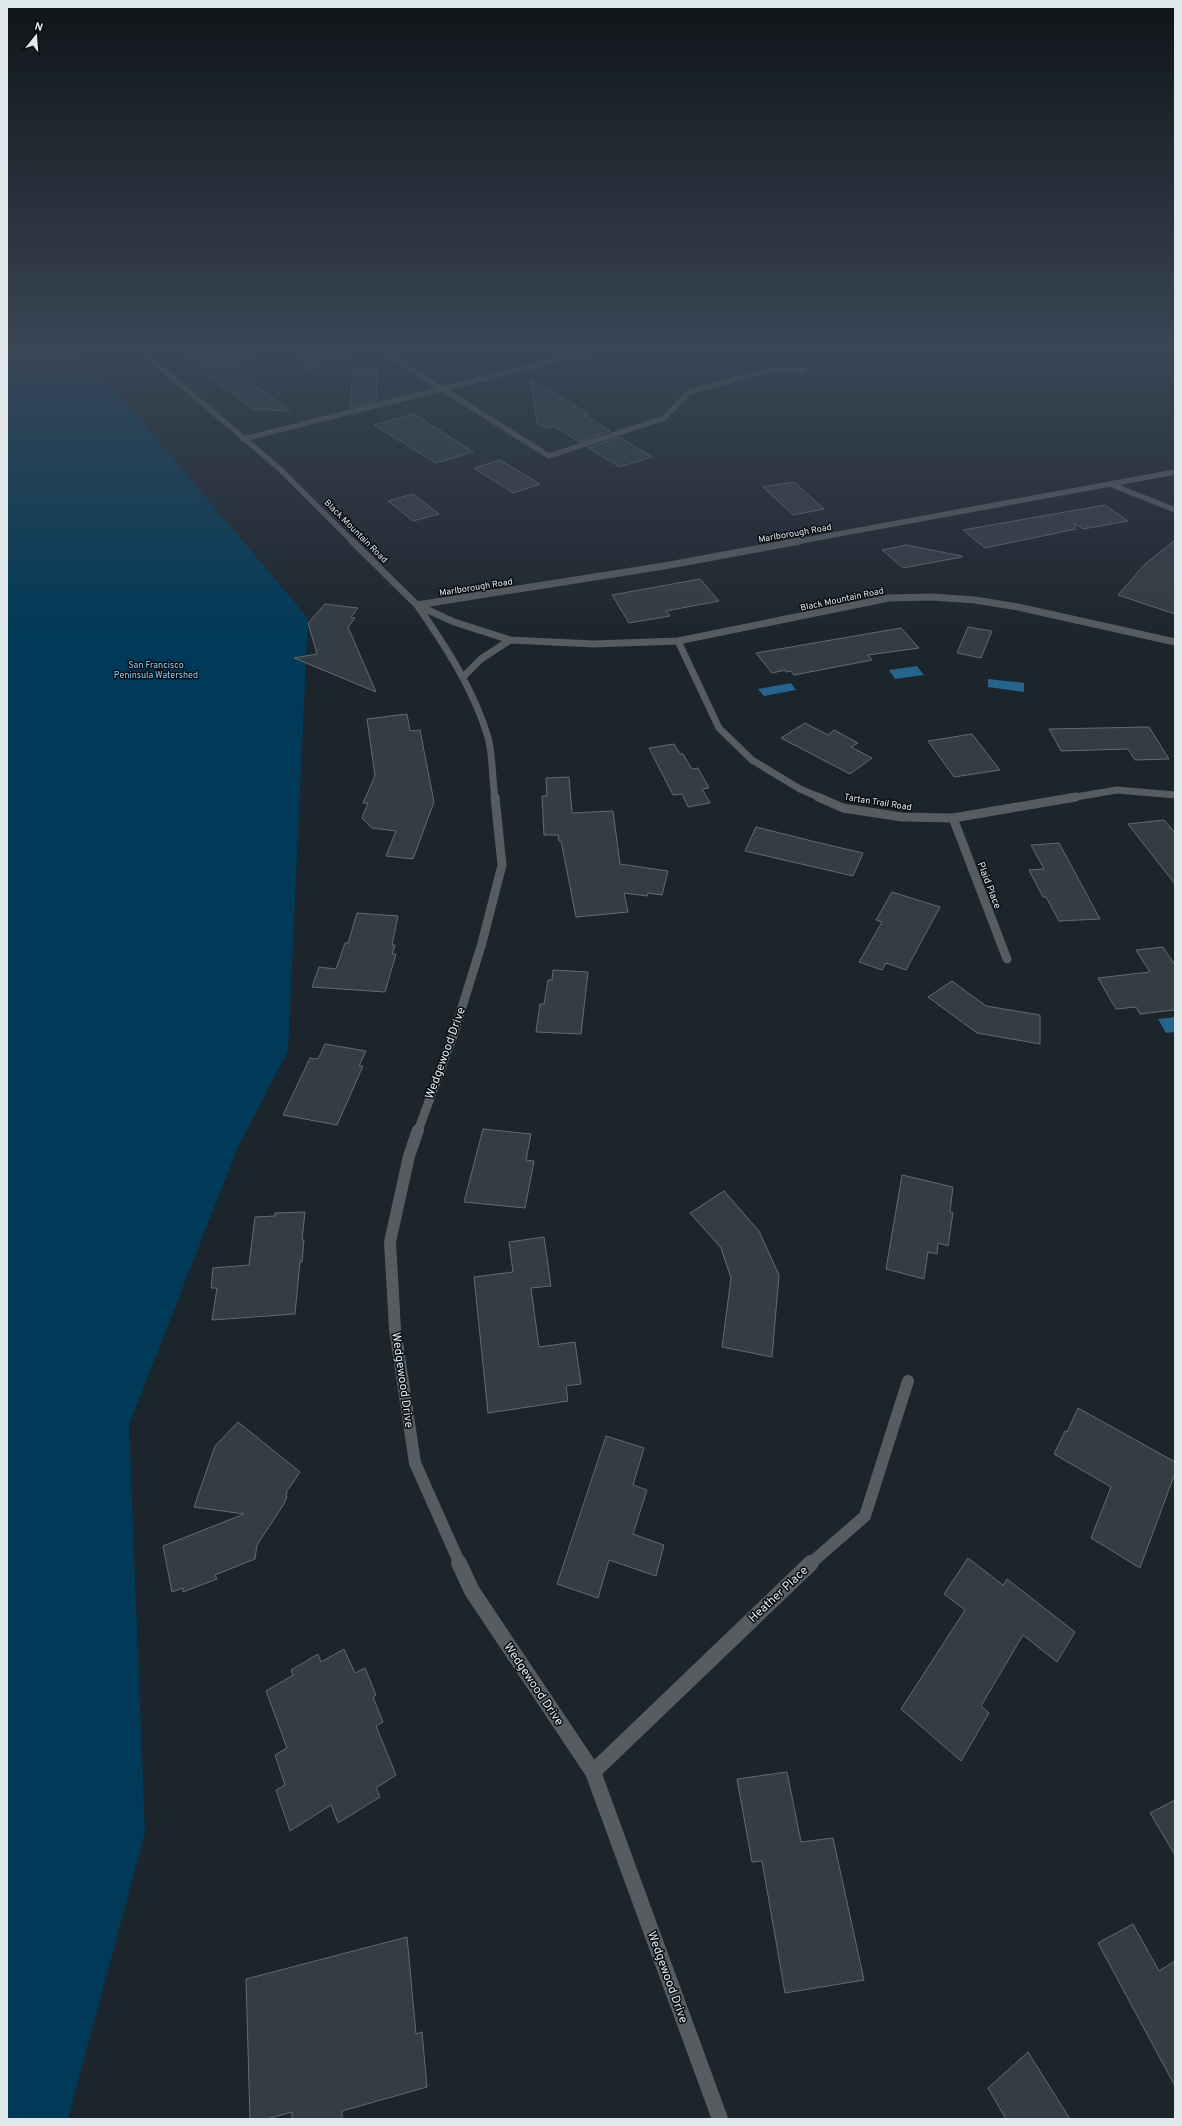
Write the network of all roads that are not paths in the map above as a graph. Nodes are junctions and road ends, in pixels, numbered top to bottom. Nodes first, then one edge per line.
1 (249, 443) edge
2 (528, 443) edge
3 (588, 443) edge
4 (1175, 472) edge
5 (1110, 484) junction
6 (1175, 510) edge
7 (417, 605) junction
8 (510, 640) junction
9 (678, 641) junction
10 (1175, 642) edge
11 (464, 677) junction
12 (1175, 795) edge
13 (953, 818) junction
14 (1007, 959) dead end
15 (908, 1381) dead end
16 (593, 1772) junction
17 (720, 2119) edge

1 - 7 street, Black Mountain Road
2 - 3 street
4 - 5 street, Marlborough Road
5 - 6 street
5 - 7 street, Marlborough Road
7 - 8 street, Black Mountain Road
7 - 11 street, Wedgewood Drive
8 - 9 street, Black Mountain Road
8 - 11 street
9 - 10 street, Black Mountain Road
9 - 13 street, Tartan Trail Road
11 - 16 street, Wedgewood Drive
12 - 13 street, Tartan Trail Road
13 - 14 street, Plaid Place
15 - 16 street, Heather Place
16 - 17 street, Wedgewood Drive

